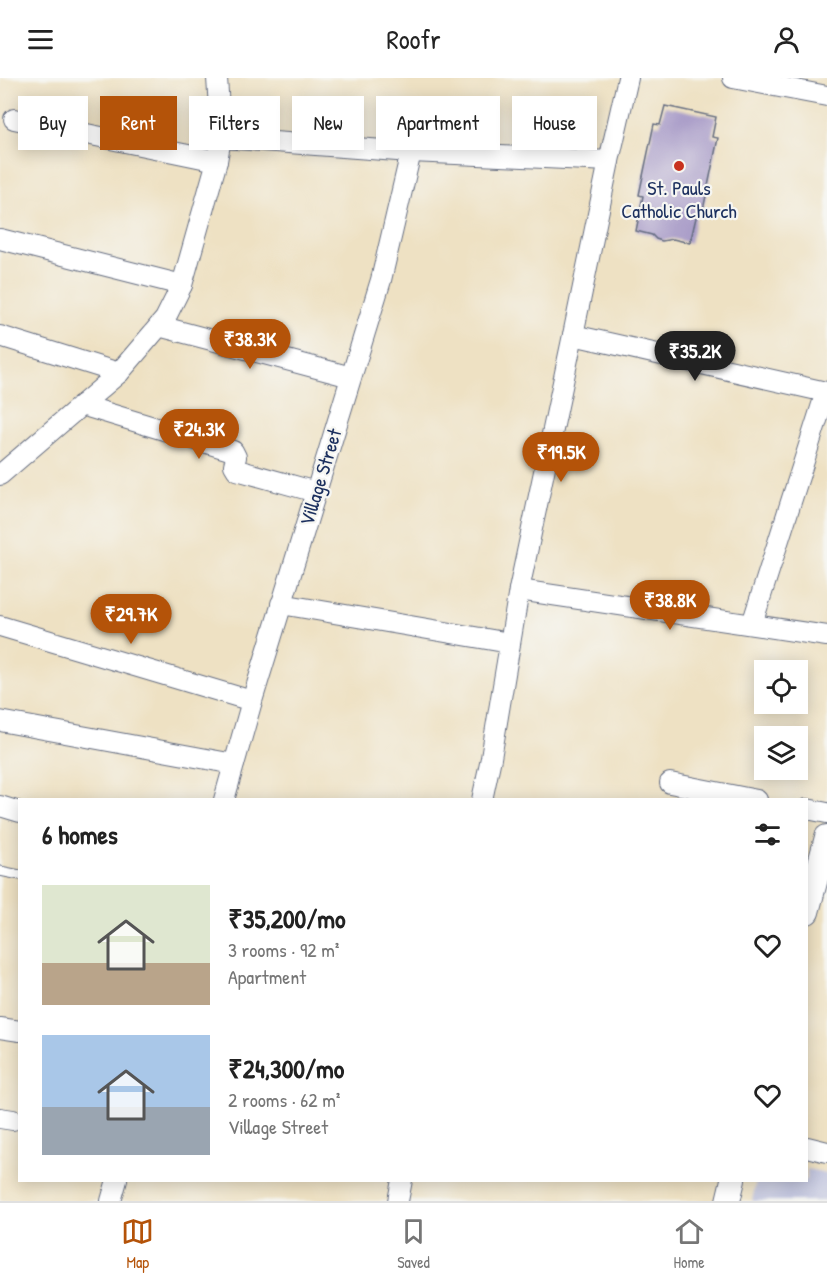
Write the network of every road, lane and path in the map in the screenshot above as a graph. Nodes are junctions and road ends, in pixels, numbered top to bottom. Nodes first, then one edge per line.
1 (218, 78) edge
2 (628, 78) edge
3 (733, 78) edge
4 (219, 96) edge
5 (827, 96) edge
6 (14, 119) dead end
7 (280, 142) edge
8 (219, 150) edge
9 (411, 152) junction
10 (217, 161) junction
11 (609, 161) junction
12 (0, 239) edge
13 (182, 285) junction
14 (159, 326) junction
15 (573, 335) junction
16 (0, 336) edge
17 (119, 373) junction
18 (351, 377) junction
19 (81, 405) junction
20 (0, 475) edge
21 (316, 492) junction
22 (519, 590) junction
23 (282, 604) junction
24 (752, 624) junction
25 (0, 626) edge
26 (827, 636) edge
27 (510, 643) junction
28 (252, 700) junction
29 (0, 721) edge
30 (234, 764) junction
31 (670, 783) dead end
32 (225, 798) edge
33 (482, 798) edge
34 (747, 798) edge
35 (0, 806) edge
36 (808, 809) edge
37 (18, 811) edge
38 (827, 813) edge
39 (827, 837) edge
40 (0, 871) edge
41 (18, 875) edge
42 (808, 908) edge
43 (0, 1028) edge
44 (18, 1031) edge
45 (808, 1147) edge
46 (827, 1152) edge
47 (116, 1182) edge
48 (402, 1182) edge
49 (733, 1182) edge
50 (111, 1201) edge
51 (398, 1201) edge
52 (728, 1201) edge

1 - 4 street
2 - 11 street
3 - 5 street
6 - 10 street
7 - 9 street
8 - 10 street
9 - 11 street
9 - 18 street, Village Street
10 - 13 street
11 - 15 street
12 - 13 street
13 - 14 street
14 - 17 street
14 - 18 street
15 - 22 street
15 - 24 street
16 - 17 street
17 - 19 street
18 - 21 street, Village Street
19 - 20 street
19 - 21 street
21 - 23 street, Village Street
22 - 24 street
22 - 27 street
23 - 27 street
23 - 28 street, Village Street
24 - 26 street
25 - 28 street
27 - 33 street
28 - 30 street, Village Street
29 - 30 street
30 - 32 street, Village Street
31 - 34 street
35 - 37 street
36 - 38 street
39 - 42 street
40 - 41 lane
43 - 44 street
45 - 46 street
47 - 50 street
48 - 51 street
49 - 52 street

